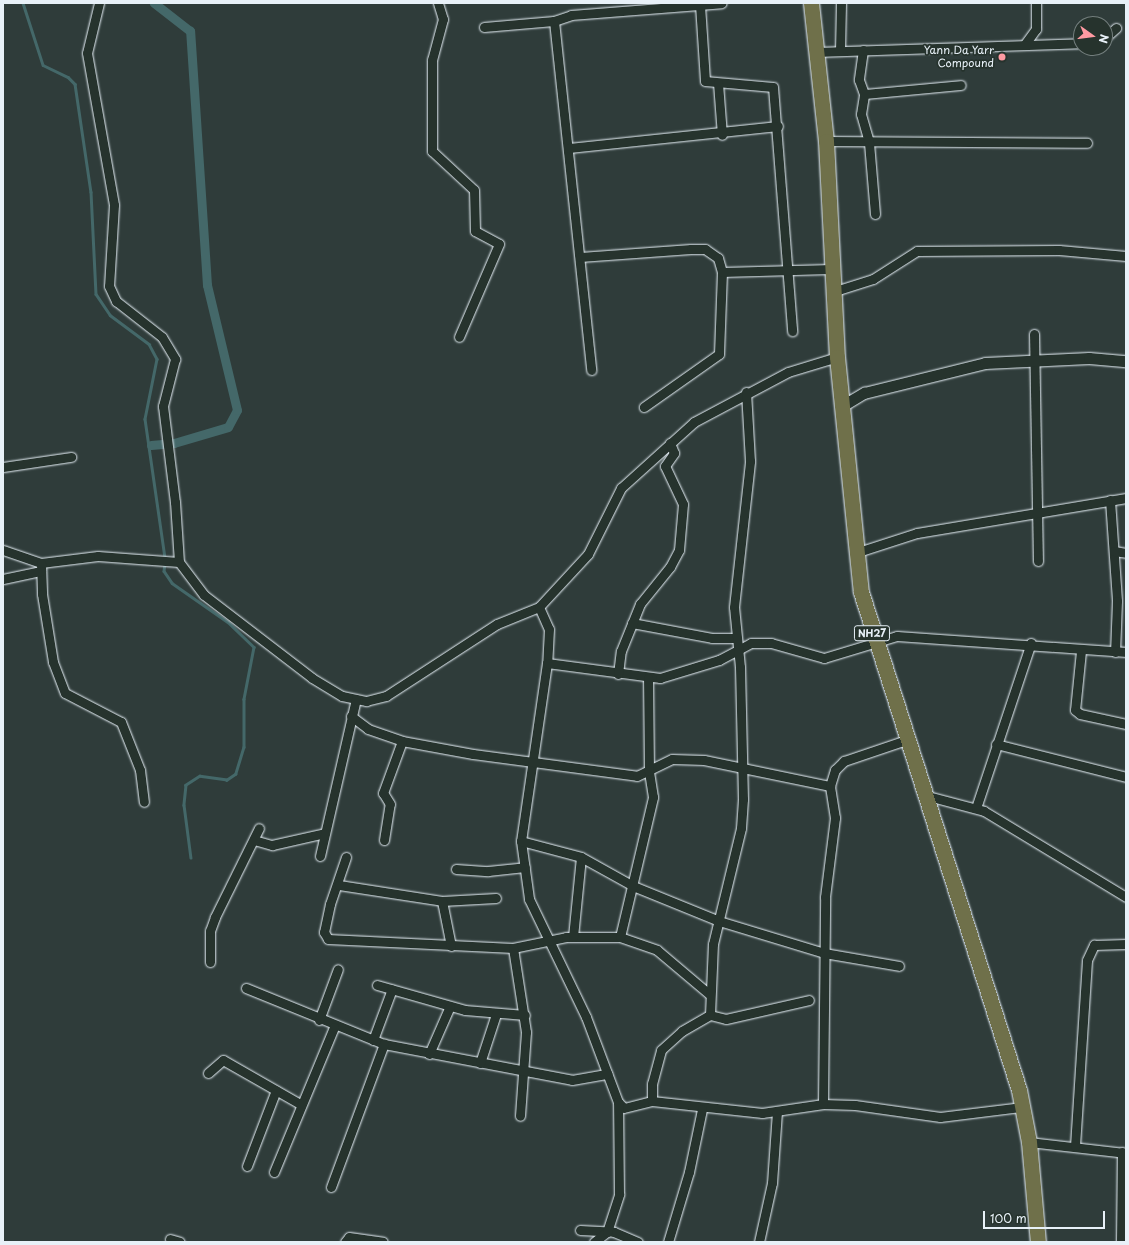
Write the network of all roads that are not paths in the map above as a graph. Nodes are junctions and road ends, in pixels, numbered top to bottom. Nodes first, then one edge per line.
1 (99, 3) edge
2 (438, 3) edge
3 (722, 3) edge
4 (811, 3) edge
5 (841, 3) edge
6 (1036, 3) edge
7 (700, 5) junction
8 (554, 21) junction
9 (484, 27) dead end
10 (1116, 28) dead end
11 (1113, 31) edge
12 (1073, 43) edge
13 (1024, 44) junction
14 (863, 50) junction
15 (840, 51) junction
16 (816, 52) junction
17 (718, 83) junction
18 (961, 85) dead end
19 (864, 94) junction
20 (778, 126) junction
21 (722, 135) junction
22 (826, 141) junction
23 (869, 142) junction
24 (1087, 143) dead end
25 (569, 148) junction
26 (875, 214) dead end
27 (1126, 256) edge
28 (580, 257) junction
29 (831, 269) junction
30 (722, 272) junction
31 (789, 272) junction
32 (832, 292) junction
33 (792, 331) dead end
34 (1034, 334) dead end
35 (459, 337) dead end
36 (836, 358) junction
37 (1036, 361) junction
38 (1126, 361) edge
39 (591, 370) dead end
40 (746, 392) junction
41 (842, 406) junction
42 (644, 408) dead end
43 (670, 443) junction
44 (71, 458) dead end
45 (3, 468) edge
46 (1126, 498) edge
47 (1110, 500) junction
48 (1037, 512) junction
49 (3, 550) edge
50 (1114, 551) junction
51 (855, 553) junction
52 (1126, 553) edge
53 (174, 561) junction
54 (1038, 561) dead end
55 (41, 567) junction
56 (3, 579) edge
57 (1121, 602) edge
58 (539, 607) junction
59 (632, 623) junction
60 (735, 638) junction
61 (875, 642) junction
62 (1031, 644) junction
63 (738, 648) junction
64 (1081, 651) junction
65 (1115, 652) junction
66 (1126, 652) edge
67 (547, 663) junction
68 (618, 674) junction
69 (648, 678) junction
70 (356, 699) junction
71 (351, 716) junction
72 (1126, 724) edge
73 (906, 740) junction
74 (402, 741) junction
75 (996, 744) junction
76 (534, 760) junction
77 (744, 768) junction
78 (649, 771) junction
79 (1126, 777) edge
80 (830, 786) junction
81 (924, 795) junction
82 (144, 802) dead end
83 (976, 808) junction
84 (259, 828) dead end
85 (325, 833) junction
86 (254, 840) junction
87 (384, 840) dead end
88 (521, 841) junction
89 (320, 856) dead end
90 (581, 857) junction
91 (346, 858) dead end
92 (525, 868) junction
93 (456, 869) dead end
94 (339, 885) junction
95 (633, 886) junction
96 (1126, 897) edge
97 (496, 898) dead end
98 (442, 901) junction
99 (719, 920) junction
100 (573, 937) junction
101 (620, 937) junction
102 (550, 940) junction
103 (1126, 944) edge
104 (451, 946) junction
105 (513, 948) junction
106 (824, 952) junction
107 (210, 962) dead end
108 (899, 966) dead end
109 (338, 969) dead end
110 (377, 985) dead end
111 (246, 988) dead end
112 (392, 989) junction
113 (709, 994) junction
114 (809, 1000) dead end
115 (450, 1006) junction
116 (496, 1014) junction
117 (524, 1015) junction
118 (710, 1015) junction
119 (319, 1020) junction
120 (334, 1027) junction
121 (373, 1040) junction
122 (384, 1044) junction
123 (430, 1054) junction
124 (480, 1063) junction
125 (208, 1073) dead end
126 (525, 1073) junction
127 (607, 1074) junction
128 (276, 1090) junction
129 (652, 1101) junction
130 (618, 1102) junction
131 (300, 1104) junction
132 (823, 1104) junction
133 (1022, 1107) junction
134 (702, 1109) junction
135 (777, 1111) junction
136 (520, 1116) dead end
137 (1029, 1142) junction
138 (1075, 1146) junction
139 (1124, 1153) edge
140 (247, 1166) dead end
141 (274, 1172) dead end
142 (331, 1187) dead end
143 (580, 1230) dead end
144 (606, 1232) junction
145 (170, 1239) dead end
146 (180, 1242) edge
147 (345, 1242) edge
148 (383, 1242) edge
149 (594, 1242) edge
150 (638, 1242) edge
151 (668, 1242) edge
152 (758, 1242) edge
153 (1038, 1242) edge
154 (1121, 1242) edge

1 - 53 street
2 - 35 street
3 - 7 street
4 - 16 highway, NH27
5 - 15 street
6 - 13 street
7 - 8 street
7 - 17 street
8 - 9 street
8 - 25 street
10 - 11 street
12 - 13 street
13 - 14 street
14 - 15 street
14 - 19 street
15 - 16 street
16 - 22 highway, NH27
17 - 20 street
17 - 21 street
18 - 19 street
19 - 23 street
20 - 21 street
20 - 31 street
21 - 25 street
22 - 23 street
22 - 29 highway, NH27
23 - 24 street
23 - 26 street
25 - 28 street
27 - 32 street
28 - 30 street
28 - 39 street
29 - 31 street
29 - 32 highway, NH27
30 - 31 street
30 - 42 street
31 - 33 street
32 - 36 highway, NH27
34 - 37 street
36 - 40 street
36 - 41 highway, NH27
37 - 38 street
37 - 41 street
37 - 48 street
40 - 43 street
40 - 60 street
41 - 51 highway, NH27
43 - 58 street
43 - 59 street
44 - 45 street
46 - 47 street
47 - 48 street
47 - 50 street
48 - 51 street
48 - 54 street
49 - 55 street
50 - 52 street
50 - 57 street
51 - 61 highway, NH27
53 - 55 street
53 - 70 street
55 - 56 street
55 - 82 street
57 - 65 street
58 - 67 street
58 - 70 street
59 - 60 street
59 - 68 street
60 - 63 street
61 - 62 street
61 - 63 street
61 - 73 highway, NH27
62 - 64 street
62 - 75 street
63 - 69 street
63 - 77 street
64 - 65 street
64 - 72 street
65 - 66 street
67 - 68 street
67 - 76 street
68 - 69 street
69 - 78 street
70 - 71 street
71 - 74 street
71 - 85 street
73 - 80 street
73 - 81 highway, NH27
74 - 76 street
74 - 87 street
75 - 79 street
75 - 83 street
76 - 78 street
76 - 88 street
77 - 78 street
77 - 80 street
77 - 99 street
78 - 95 street
80 - 106 street
81 - 83 street
81 - 133 highway, NH27
83 - 96 street
84 - 86 street
85 - 86 street
85 - 89 street
86 - 107 street
88 - 90 street
88 - 92 street
90 - 95 street
90 - 100 street
91 - 94 street
92 - 93 street
92 - 102 street
94 - 98 street
94 - 104 street
95 - 99 street
95 - 101 street
97 - 98 street
98 - 104 street
99 - 106 street
99 - 113 street
100 - 101 street
100 - 102 street
101 - 113 street
102 - 105 street
102 - 127 street
103 - 138 street
104 - 105 street
105 - 117 street
106 - 108 street
106 - 132 street
109 - 119 street
110 - 112 street
111 - 119 street
112 - 115 street
112 - 121 street
113 - 118 street
114 - 118 street
115 - 116 street
115 - 123 street
116 - 117 street
116 - 124 street
117 - 126 street
118 - 129 street
119 - 120 street
120 - 121 street
120 - 131 street
121 - 122 street
122 - 123 street
122 - 142 street
123 - 124 street
124 - 126 street
125 - 128 street
126 - 127 street
126 - 136 street
127 - 130 street
128 - 131 street
128 - 140 street
129 - 130 street
129 - 134 street
130 - 144 street
131 - 141 street
132 - 133 street
132 - 135 street
133 - 137 highway, NH27
134 - 135 street
134 - 151 street
135 - 152 street
137 - 138 street
137 - 153 highway, NH27
138 - 139 street
139 - 154 street
143 - 144 street
144 - 149 street
144 - 150 street
145 - 146 street
147 - 148 street

